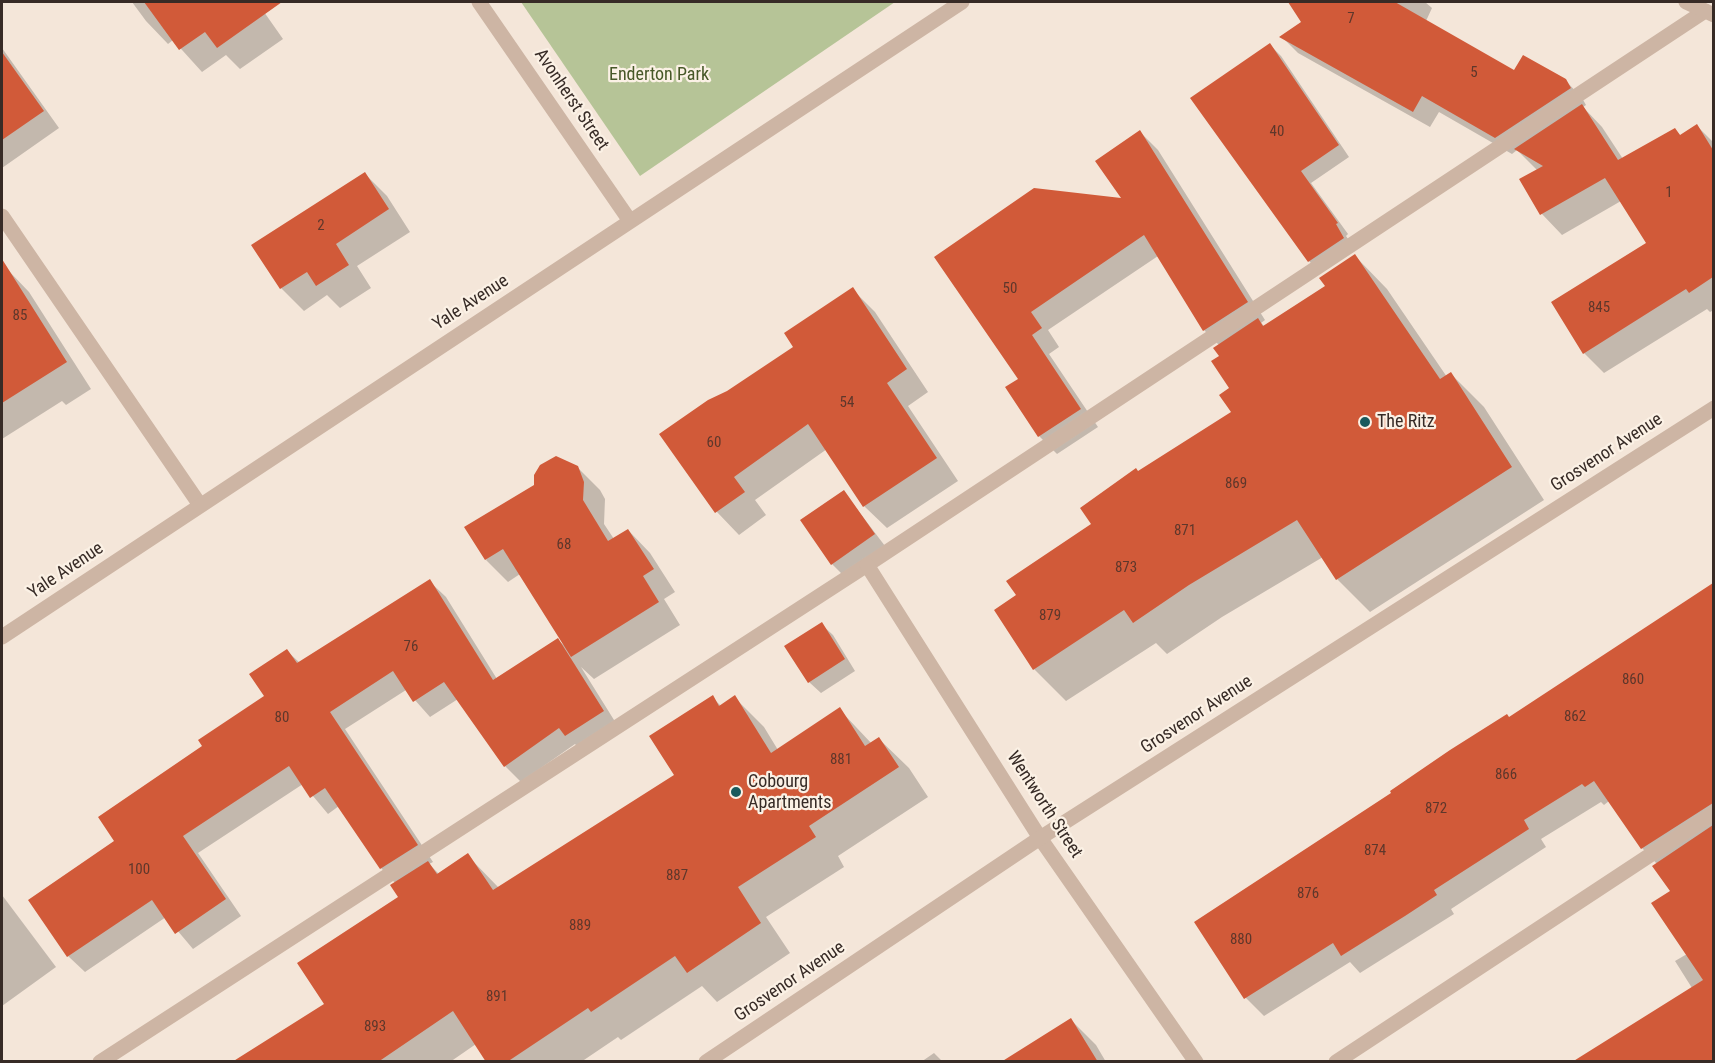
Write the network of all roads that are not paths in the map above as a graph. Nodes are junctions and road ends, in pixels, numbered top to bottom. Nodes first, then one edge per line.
1 (480, 2) edge
2 (962, 2) edge
3 (1686, 2) edge
4 (1709, 13) edge
5 (2, 216) edge
6 (630, 221) junction
7 (1713, 408) edge
8 (200, 505) junction
9 (867, 565) junction
10 (2, 637) edge
11 (1713, 813) edge
12 (1041, 838) junction
13 (100, 1062) edge
14 (706, 1062) edge
15 (1196, 1062) edge
16 (1336, 1062) edge

1 - 6 street, Avonherst Street
2 - 6 street, Yale Avenue
3 - 4 street
4 - 9 street
5 - 8 street
6 - 8 street, Yale Avenue
7 - 12 street, Grosvenor Avenue
8 - 10 street, Yale Avenue
9 - 12 street, Wentworth Street
9 - 13 street
11 - 16 street
12 - 14 street, Grosvenor Avenue
12 - 15 street, Wentworth Street

